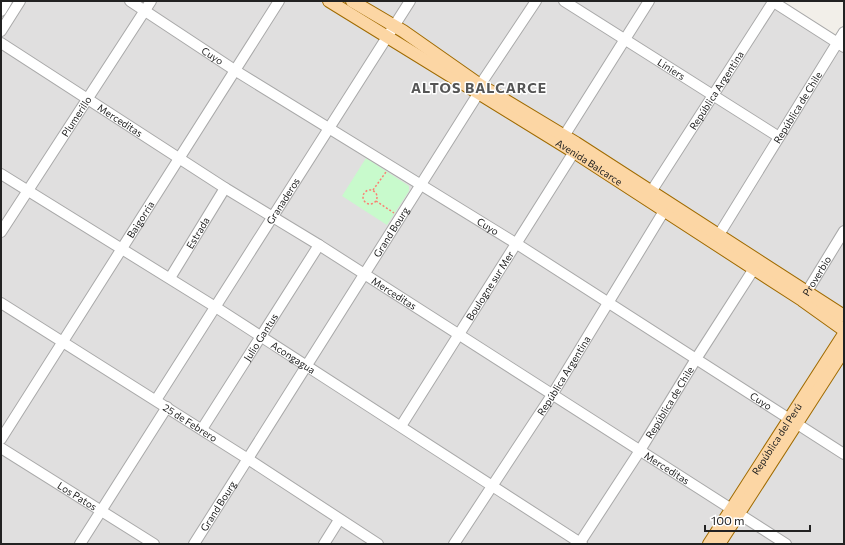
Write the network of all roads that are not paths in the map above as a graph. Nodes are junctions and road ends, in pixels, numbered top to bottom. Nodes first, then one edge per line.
1 (7, 1) edge
2 (20, 1) edge
3 (130, 1) edge
4 (151, 1) edge
5 (280, 1) edge
6 (330, 1) edge
7 (352, 1) edge
8 (410, 1) edge
9 (536, 1) edge
10 (564, 1) edge
11 (649, 1) edge
12 (772, 1) edge
13 (145, 10) junction
14 (1, 11) edge
15 (1, 31) edge
16 (390, 32) junction
17 (844, 32) edge
18 (625, 39) junction
19 (1, 43) edge
20 (841, 44) edge
21 (236, 70) junction
22 (479, 90) junction
23 (713, 95) junction
24 (86, 98) junction
25 (328, 128) junction
26 (564, 136) junction
27 (778, 137) junction
28 (575, 148) junction
29 (179, 158) junction
30 (1, 174) edge
31 (420, 185) junction
32 (225, 188) junction
33 (28, 190) junction
34 (649, 196) junction
35 (665, 207) junction
36 (272, 217) junction
37 (844, 231) edge
38 (1, 232) edge
39 (716, 240) junction
40 (517, 244) junction
41 (319, 245) junction
42 (121, 248) junction
43 (756, 265) junction
44 (365, 274) junction
45 (170, 278) junction
46 (804, 296) junction
47 (1, 303) edge
48 (607, 303) junction
49 (217, 308) junction
50 (844, 316) edge
51 (844, 330) edge
52 (844, 334) edge
53 (458, 335) junction
54 (261, 336) junction
55 (63, 341) junction
56 (844, 350) edge
57 (696, 359) junction
58 (307, 366) junction
59 (552, 395) junction
60 (156, 400) junction
61 (167, 407) junction
62 (793, 421) junction
63 (401, 426) junction
64 (202, 430) junction
65 (1, 439) edge
66 (1, 448) edge
67 (640, 452) junction
68 (844, 454) edge
69 (248, 459) junction
70 (493, 485) junction
71 (101, 510) junction
72 (735, 512) junction
73 (339, 520) junction
74 (580, 543) edge
75 (80, 544) edge
76 (154, 544) edge
77 (194, 544) edge
78 (324, 544) edge
79 (378, 544) edge
80 (454, 544) edge
81 (709, 544) edge
82 (719, 544) edge
83 (786, 544) edge

1 - 14 street
2 - 15 street
3 - 13 street, Cuyo
4 - 13 street, Plumerillo
5 - 21 street, Baigorria
6 - 16 main road, Avenida Balcarce
7 - 16 main road, Avenida Balcarce
8 - 16 street, Granaderos
9 - 22 street, Grand Bourg
10 - 18 street, Liniers
11 - 18 street
12 - 20 street
12 - 23 street, República Argentina
13 - 21 street, Cuyo
13 - 24 street, Plumerillo
16 - 22 main road, Avenida Balcarce
16 - 25 street, Granaderos
17 - 20 street, República de Chile
18 - 23 street, Liniers
18 - 26 street
19 - 24 street, Merceditas
20 - 27 street, República de Chile
21 - 25 street, Cuyo
21 - 29 street, Baigorria
22 - 26 main road, Avenida Balcarce
22 - 28 main road, Avenida Balcarce
22 - 31 street, Grand Bourg
23 - 27 street, Liniers
23 - 34 street, República Argentina
24 - 29 street, Merceditas
24 - 33 street, Plumerillo
25 - 31 street, Cuyo
25 - 36 street, Granaderos
26 - 28 main road, Avenida Balcarce
27 - 39 street, República de Chile
28 - 34 main road, Avenida Balcarce
28 - 40 street, Boulogne sur Mer
29 - 32 street, Merceditas
29 - 42 street, Baigorria
30 - 33 street, Acongagua
31 - 40 street, Cuyo
31 - 44 street, Grand Bourg
32 - 36 street, Merceditas
32 - 45 street, Estrada
33 - 38 street, Plumerillo
33 - 42 street, Acongagua
34 - 35 main road, Avenida Balcarce
35 - 39 main road, Avenida Balcarce
35 - 48 street, República Argentina
36 - 41 street, Merceditas
36 - 49 street, Granaderos
37 - 46 street, Proverbio
39 - 43 main road, Avenida Balcarce
40 - 48 street, Cuyo
40 - 53 street, Boulogne sur Mer
41 - 44 street, Merceditas
41 - 54 street, Julio Gantus
42 - 45 street, Acongagua
42 - 55 street, Baigorria
43 - 46 main road, Avenida Balcarce
43 - 57 street, República de Chile
44 - 53 street, Merceditas
44 - 58 street, Grand Bourg
45 - 49 street, Acongagua
46 - 50 main road, Avenida Balcarce
46 - 51 main road, Avenida Balcarce
47 - 55 street, 25 de Febrero
48 - 57 street, Cuyo
48 - 59 street, República Argentina
49 - 54 street, Acongagua
49 - 60 street, Granaderos
52 - 62 main road, República del Perú
53 - 59 street, Merceditas
53 - 63 street, Boulogne sur Mer
54 - 58 street, Acongagua
54 - 64 street, Julio Gantus
55 - 60 street, 25 de Febrero
55 - 65 street, Baigorria
56 - 62 main road, República del Perú
57 - 62 street, Cuyo
57 - 67 street, República de Chile
58 - 63 street, Acongagua
58 - 69 street, Grand Bourg
59 - 67 street, Merceditas
59 - 70 street, República Argentina
60 - 61 street, 25 de Febrero
61 - 64 street, 25 de Febrero
61 - 71 street
62 - 68 street, Cuyo
62 - 72 main road, República del Perú
63 - 70 street, Acongagua
64 - 69 street, 25 de Febrero
66 - 71 street, Los Patos
67 - 72 street, Merceditas
67 - 74 street, República de Chile
69 - 73 street, 25 de Febrero
69 - 77 street, Grand Bourg
70 - 74 street, Acongagua
70 - 80 street, República Argentina
71 - 75 street
71 - 76 street, Los Patos
72 - 81 main road, República del Perú
72 - 82 main road, República del Perú
72 - 83 street, Merceditas
73 - 78 street
73 - 79 street, 25 de Febrero

